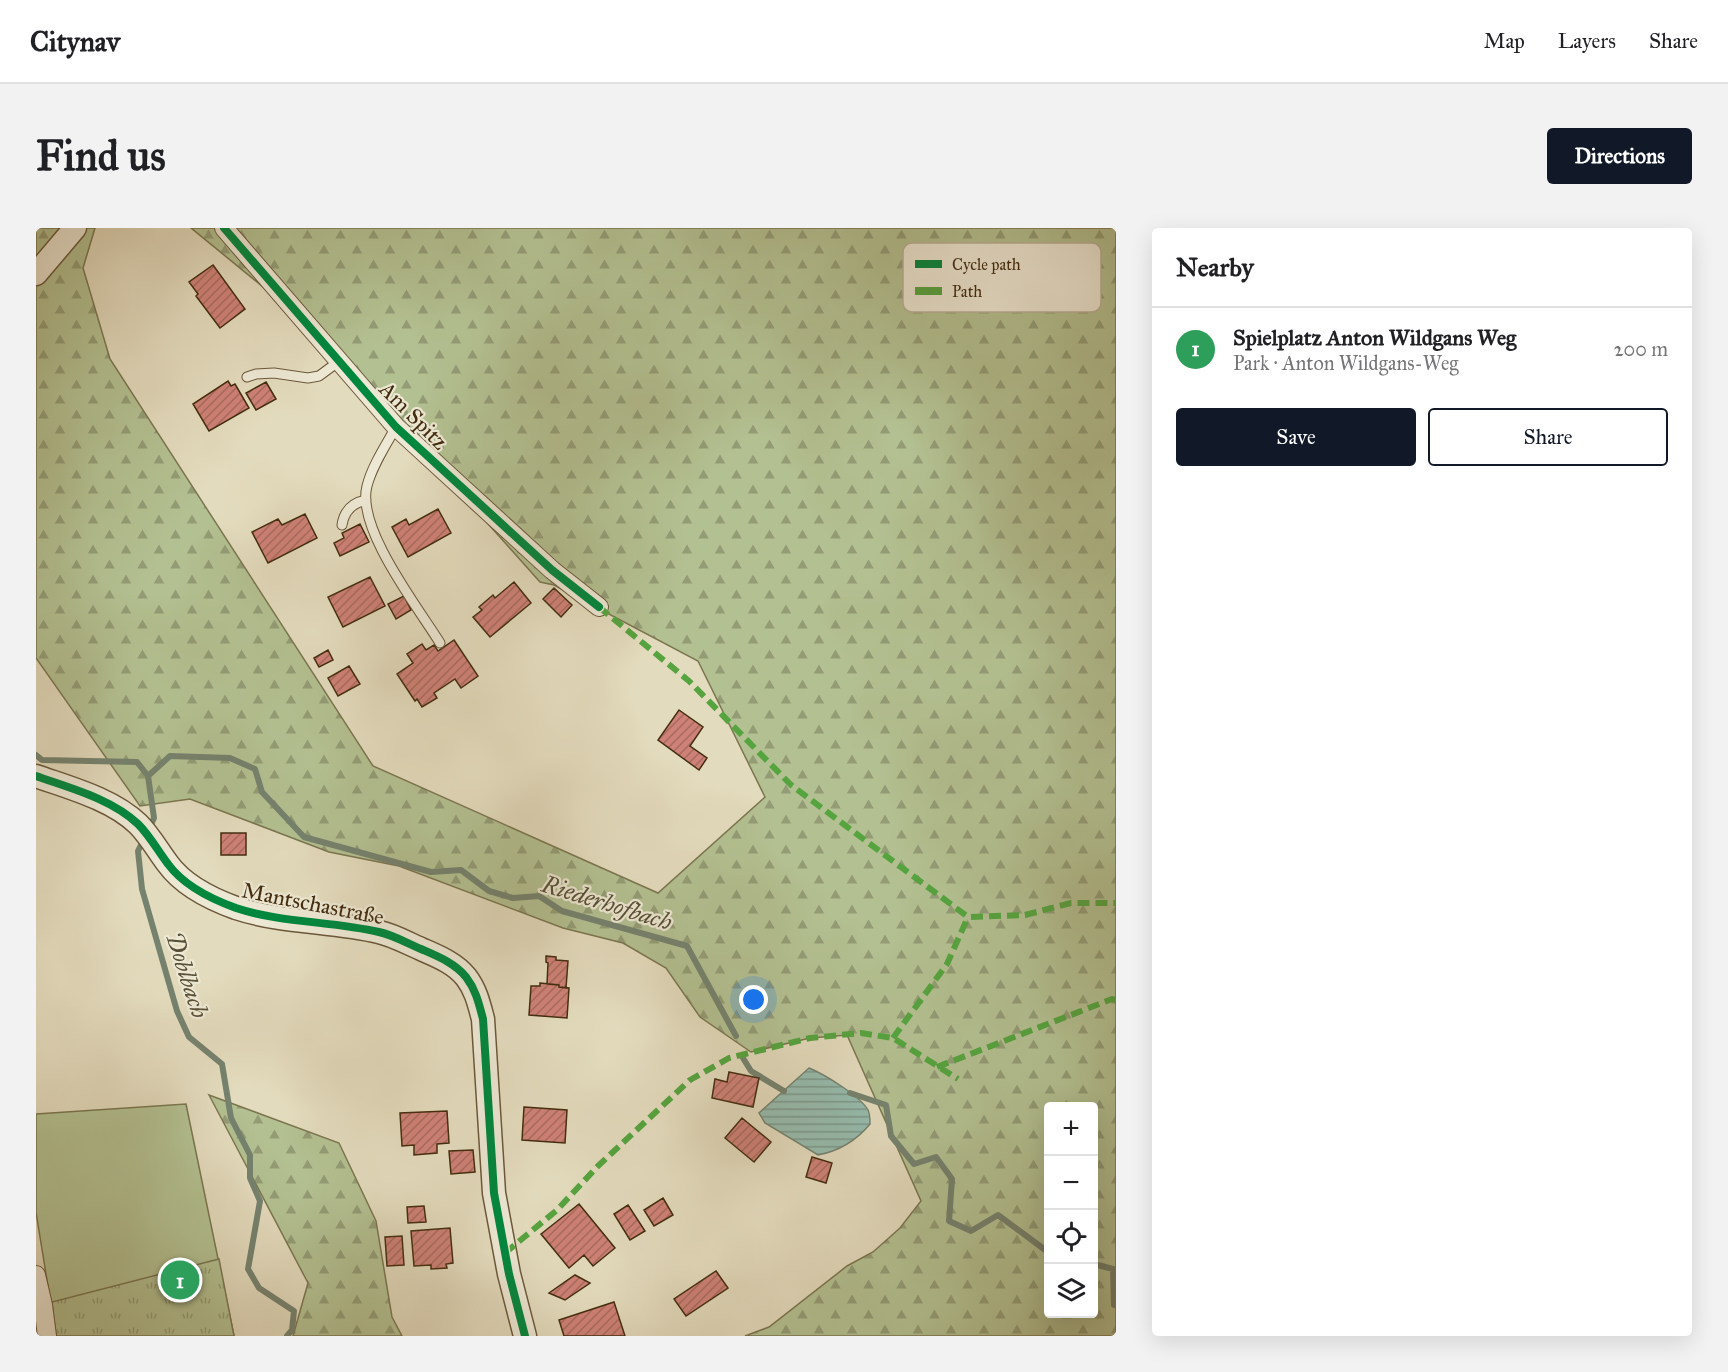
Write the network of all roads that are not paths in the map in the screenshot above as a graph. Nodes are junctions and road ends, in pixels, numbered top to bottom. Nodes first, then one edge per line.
1 (75, 228) edge
2 (224, 228) edge
3 (36, 273) edge
4 (338, 362) junction
5 (247, 376) dead end
6 (396, 427) junction
7 (366, 500) junction
8 (342, 525) dead end
9 (599, 607) dead end
10 (440, 643) dead end
11 (36, 776) edge
12 (36, 1275) edge
13 (47, 1336) edge
14 (525, 1336) edge

1 - 3 street
2 - 4 street, Am Spitz
4 - 5 lane
4 - 6 street, Am Spitz
6 - 7 lane
6 - 9 street, Am Spitz
7 - 8 lane
7 - 10 lane
11 - 14 street, Mantschastraße
12 - 13 street

